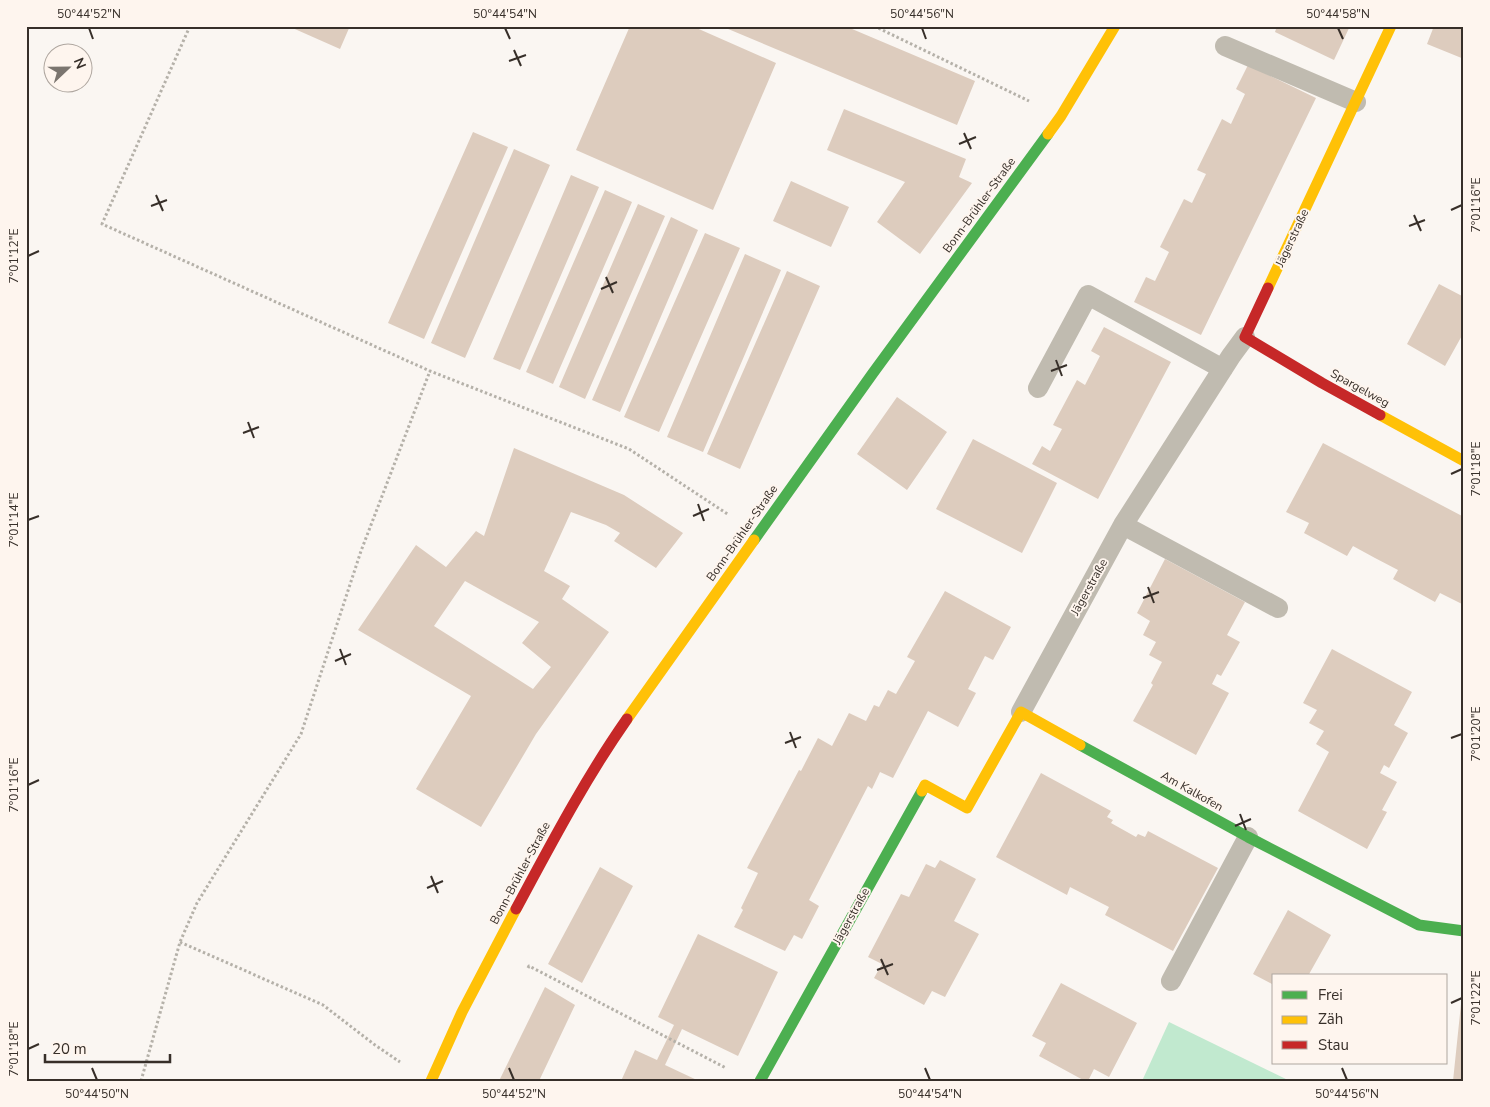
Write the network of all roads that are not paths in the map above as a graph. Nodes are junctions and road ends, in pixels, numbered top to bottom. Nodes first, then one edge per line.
1 (1115, 26) edge
2 (1391, 26) edge
3 (1226, 46) dead end
4 (1356, 102) junction
5 (1245, 338) junction
6 (1223, 369) junction
7 (1038, 388) dead end
8 (1464, 461) edge
9 (1123, 525) junction
10 (1278, 608) dead end
11 (1020, 712) junction
12 (1248, 837) junction
13 (1464, 931) edge
14 (1172, 981) dead end
15 (431, 1081) edge
16 (760, 1081) edge

1 - 15 street, Bonn-Brühler-Straße
2 - 4 street, Jägerstraße
3 - 4 lane
4 - 5 street, Jägerstraße
5 - 6 lane, Jägerstraße
5 - 8 street, Spargelweg
6 - 7 lane
6 - 9 lane, Jägerstraße
9 - 10 lane
9 - 11 lane, Jägerstraße
11 - 12 street, Am Kalkofen
11 - 16 street, Jägerstraße
12 - 13 street, Am Kalkofen
12 - 14 lane

